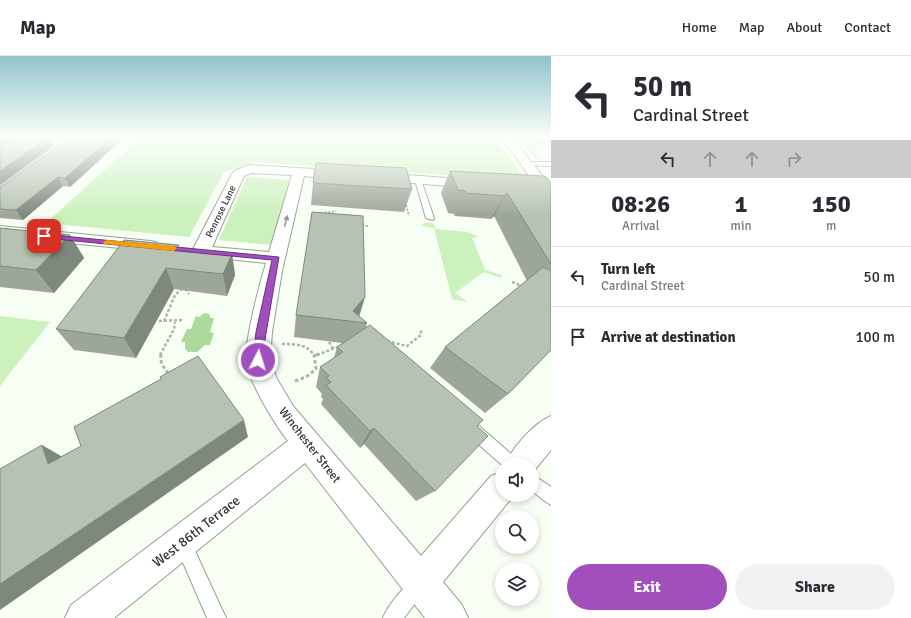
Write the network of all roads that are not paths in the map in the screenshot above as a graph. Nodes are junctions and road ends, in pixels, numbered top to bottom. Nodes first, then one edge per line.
1 (40, 163) edge
2 (526, 163) edge
3 (541, 163) edge
4 (551, 164) edge
5 (299, 172) junction
6 (323, 173) edge
7 (363, 176) edge
8 (418, 180) junction
9 (489, 185) edge
10 (529, 188) edge
11 (2, 191) edge
12 (549, 192) edge
13 (430, 218) dead end
14 (0, 232) edge
15 (163, 248) edge
16 (276, 258) junction
17 (464, 422) edge
18 (551, 429) edge
19 (308, 444) junction
20 (505, 458) edge
21 (526, 458) edge
22 (539, 487) edge
23 (495, 495) edge
24 (551, 498) edge
25 (182, 542) junction
26 (420, 583) junction
27 (84, 618) edge
28 (217, 618) edge
29 (392, 618) edge
30 (449, 618) edge

1 - 11 street
2 - 12 street
3 - 4 lane
5 - 6 street, Penrose Lane
16 -> 5 street, Winchester Street
5 - 16 street, Penrose Lane
7 - 8 street
8 - 9 street
8 - 13 lane
10 - 12 street
14 - 15 street
16 - 19 street, Winchester Street
17 - 20 lane
18 - 21 street
19 - 25 street, West 86th Terrace
19 - 26 street, Winchester Street
22 - 24 lane
23 - 26 street
25 - 27 street, West 86th Terrace
25 - 28 lane
26 - 29 lane
26 - 30 street, Winchester Street

